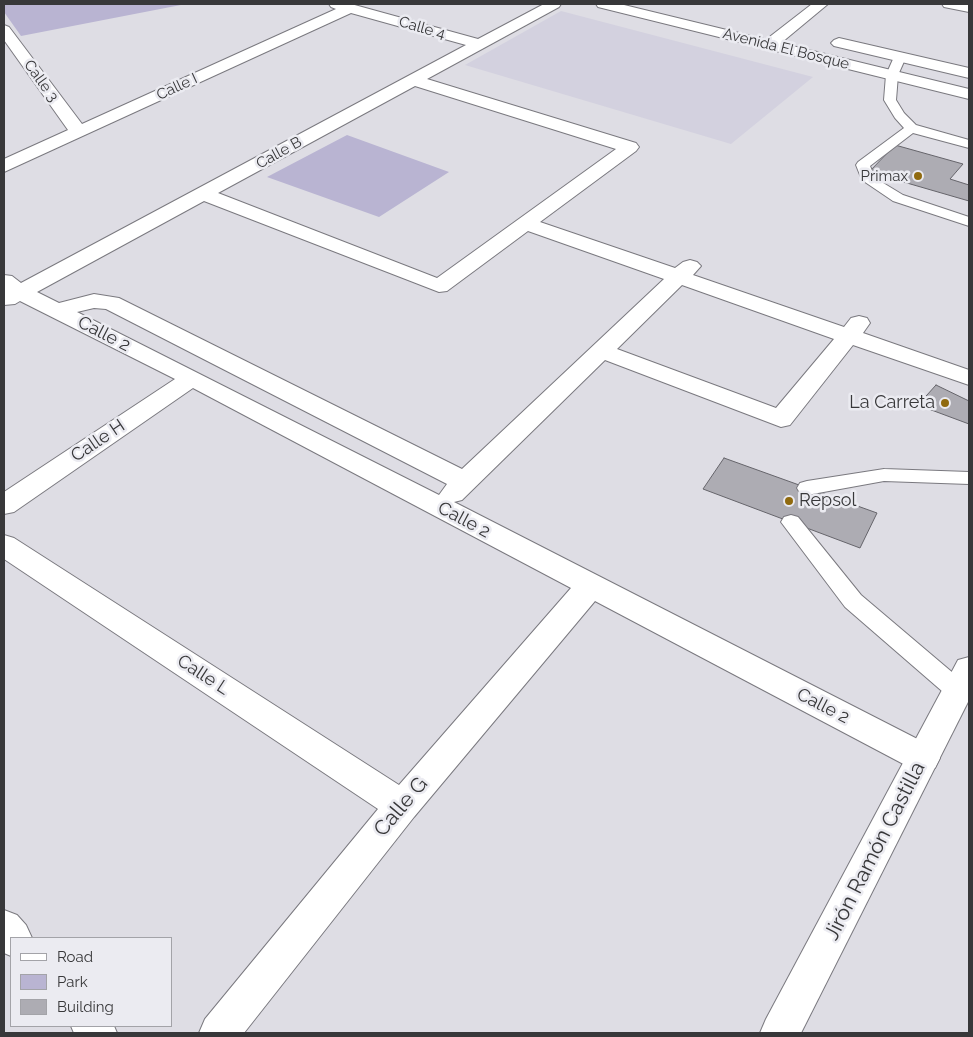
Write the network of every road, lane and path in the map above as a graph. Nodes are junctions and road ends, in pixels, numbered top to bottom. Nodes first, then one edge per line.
1 (554, 4) edge
2 (603, 4) edge
3 (821, 4) edge
4 (949, 4) edge
5 (343, 6) edge
6 (969, 8) edge
7 (768, 26) dead end
8 (4, 30) edge
9 (787, 30) junction
10 (806, 35) dead end
11 (825, 39) dead end
12 (480, 44) junction
13 (769, 45) junction
14 (900, 57) junction
15 (969, 73) edge
16 (892, 75) junction
17 (413, 80) junction
18 (969, 94) edge
19 (911, 128) junction
20 (79, 132) junction
21 (969, 144) edge
22 (4, 166) edge
23 (204, 194) junction
24 (530, 219) junction
25 (969, 222) edge
26 (684, 271) junction
27 (9, 291) edge
28 (56, 310) junction
29 (854, 329) junction
30 (602, 351) junction
31 (969, 358) edge
32 (192, 378) junction
33 (969, 378) edge
34 (969, 478) edge
35 (465, 482) junction
36 (807, 488) dead end
37 (4, 505) edge
38 (437, 506) junction
39 (791, 522) dead end
40 (4, 545) edge
41 (590, 586) junction
42 (964, 680) edge
43 (923, 758) junction
44 (402, 806) junction
45 (219, 1033) edge
46 (780, 1033) edge

1 - 12 street, Calle B
2 - 13 street, Avenida El Bosque
3 - 9 street
4 - 6 street
5 - 12 street, Calle 4
5 - 20 street, Calle I
7 - 9 street, Avenida El Bosque
8 - 20 street, Calle 3
9 - 10 street, Avenida El Bosque
9 - 13 street
11 - 14 street, Avenida El Bosque
12 - 17 street, Calle B
13 - 16 street, Avenida El Bosque
14 - 15 street, Avenida El Bosque
14 - 16 lane
16 - 18 street, Avenida El Bosque
16 - 19 lane
17 - 23 street, Calle B
17 - 24 street
19 - 21 lane
19 - 25 lane
20 - 22 street, Calle I
23 - 24 street
23 - 27 street, Calle B
24 - 26 street
26 - 29 street
26 - 30 street
27 - 28 street, Calle 2
28 - 32 street, Calle 2
28 - 35 street
29 - 30 street
29 - 31 street
29 - 33 street
30 - 35 street
32 - 37 street, Calle H
32 - 38 street, Calle 2
34 - 36 lane
35 - 38 street
38 - 41 street, Calle 2
39 - 42 lane
40 - 44 street, Calle L
41 - 43 street, Calle 2
41 - 44 street, Calle G
42 - 43 street, Jirón Ramón Castilla
43 - 46 street, Jirón Ramón Castilla
44 - 45 street, Calle G

